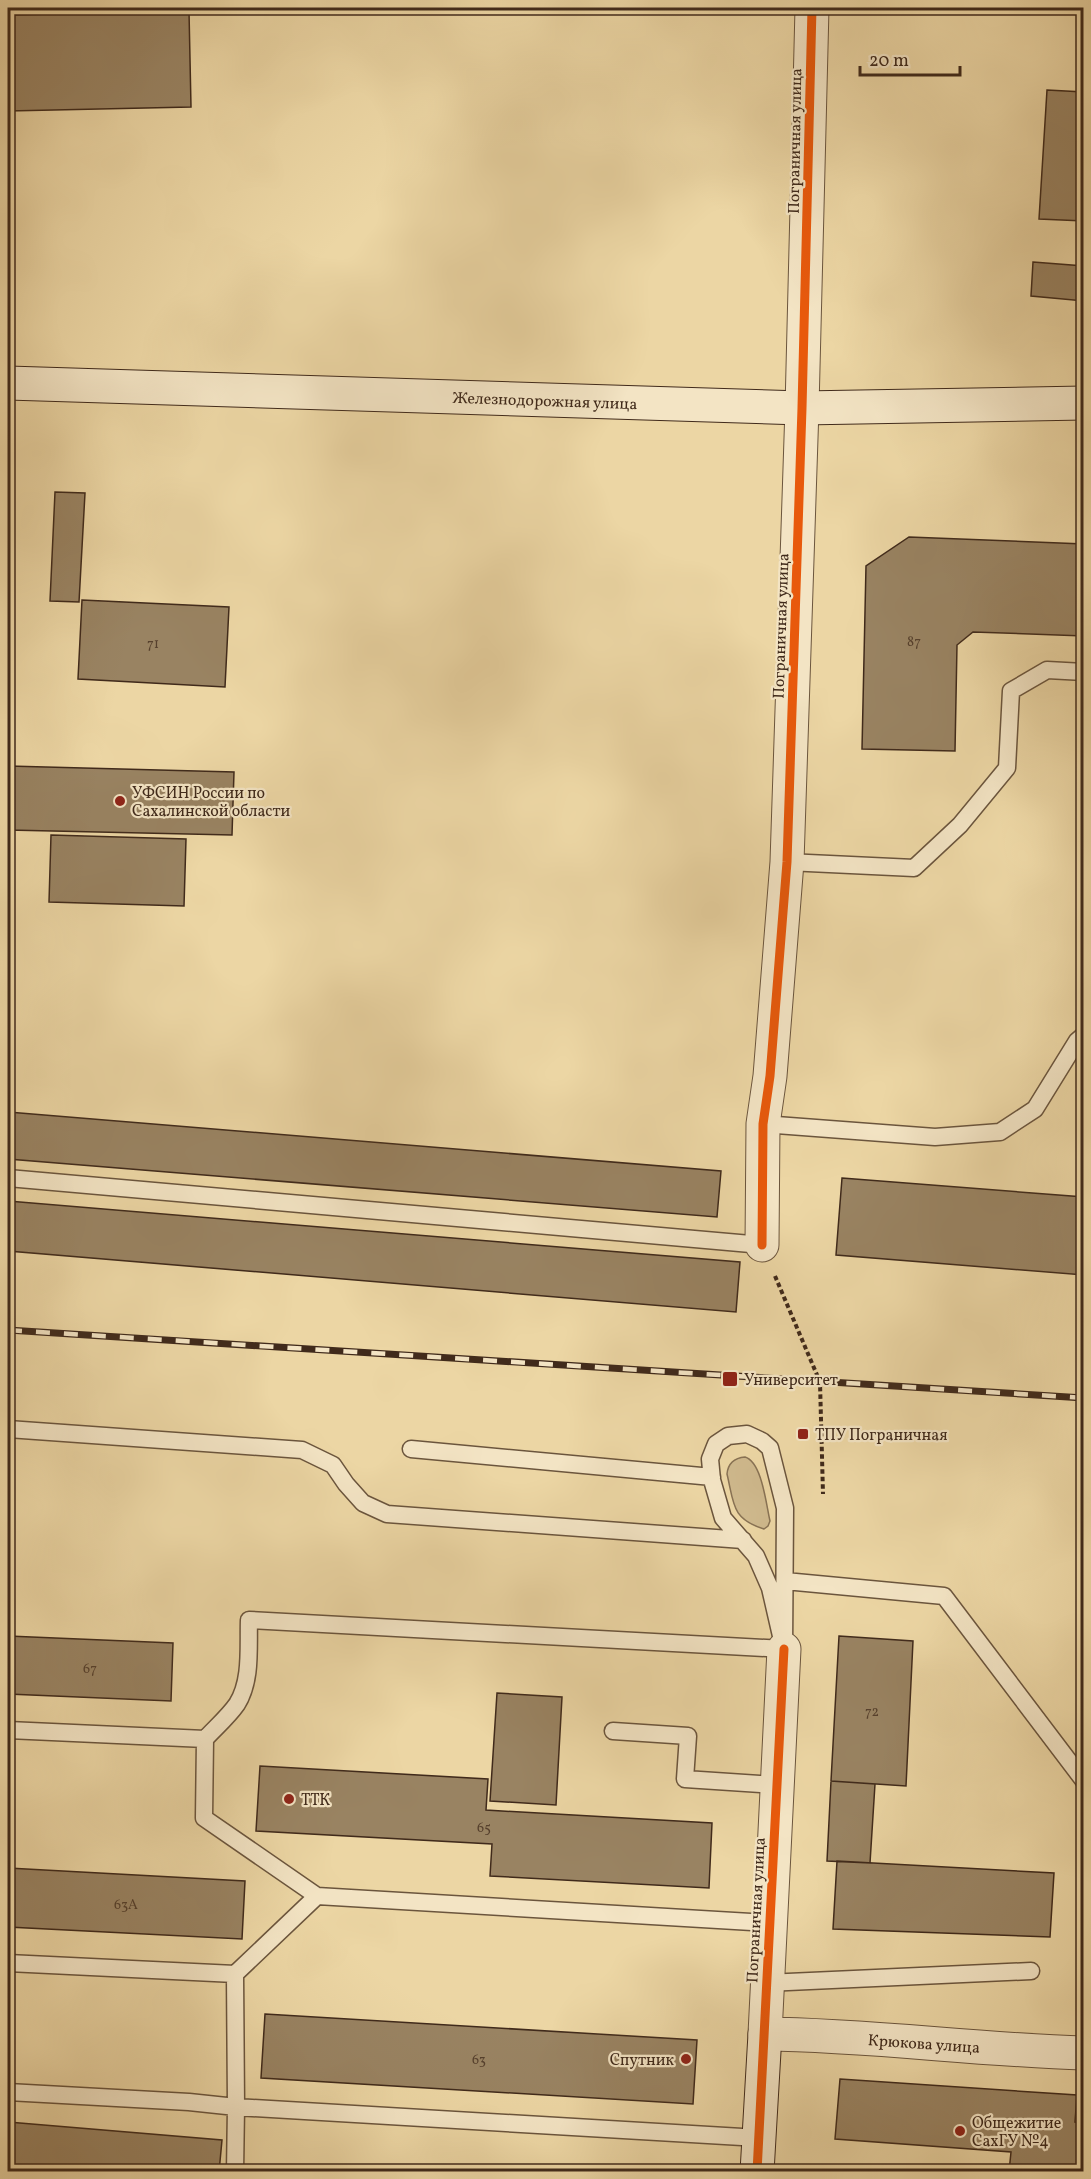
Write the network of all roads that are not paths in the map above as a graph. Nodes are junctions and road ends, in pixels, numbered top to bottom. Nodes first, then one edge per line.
1 (812, 8) edge
2 (8, 383) edge
3 (1083, 403) edge
4 (802, 408) junction
5 (1083, 672) edge
6 (788, 862) junction
7 (1083, 1035) edge
8 (763, 1124) junction
9 (8, 1178) edge
10 (762, 1245) joint
11 (8, 1429) edge
12 (411, 1449) dead end
13 (712, 1477) junction
14 (743, 1540) junction
15 (785, 1581) junction
16 (784, 1649) junction
17 (8, 1730) edge
18 (613, 1731) dead end
19 (205, 1739) junction
20 (1083, 1781) edge
21 (777, 1785) junction
22 (317, 1896) junction
23 (769, 1923) junction
24 (8, 1963) edge
25 (1031, 1971) dead end
26 (235, 1974) junction
27 (766, 1983) junction
28 (765, 2034) junction
29 (1083, 2053) edge
30 (8, 2092) edge
31 (236, 2107) junction
32 (759, 2138) junction
33 (235, 2172) edge
34 (757, 2172) edge

1 - 4 street, Пограничная улица
2 - 4 street, Железнодорожная улица
3 - 4 street, Железнодорожная улица
4 - 6 street, Пограничная улица
5 - 6 lane
6 - 8 street, Пограничная улица
7 - 8 lane
8 - 10 street, Пограничная улица
9 - 10 lane
11 - 14 lane
12 - 13 lane
13 - 14 lane
13 - 15 lane
14 - 16 lane
15 - 16 lane
15 - 20 lane
16 - 19 lane
16 - 21 street, Пограничная улица
17 - 19 lane
18 - 21 lane
19 - 22 lane
21 - 23 street, Пограничная улица
22 - 23 lane
22 - 26 lane
23 - 27 street, Пограничная улица
24 - 26 lane
25 - 27 lane
26 - 31 lane
27 - 28 street, Пограничная улица
28 - 29 street, Крюкова улица
28 - 32 street, Пограничная улица
30 - 31 lane
31 - 32 lane
31 - 33 lane
32 - 34 street, Пограничная улица

